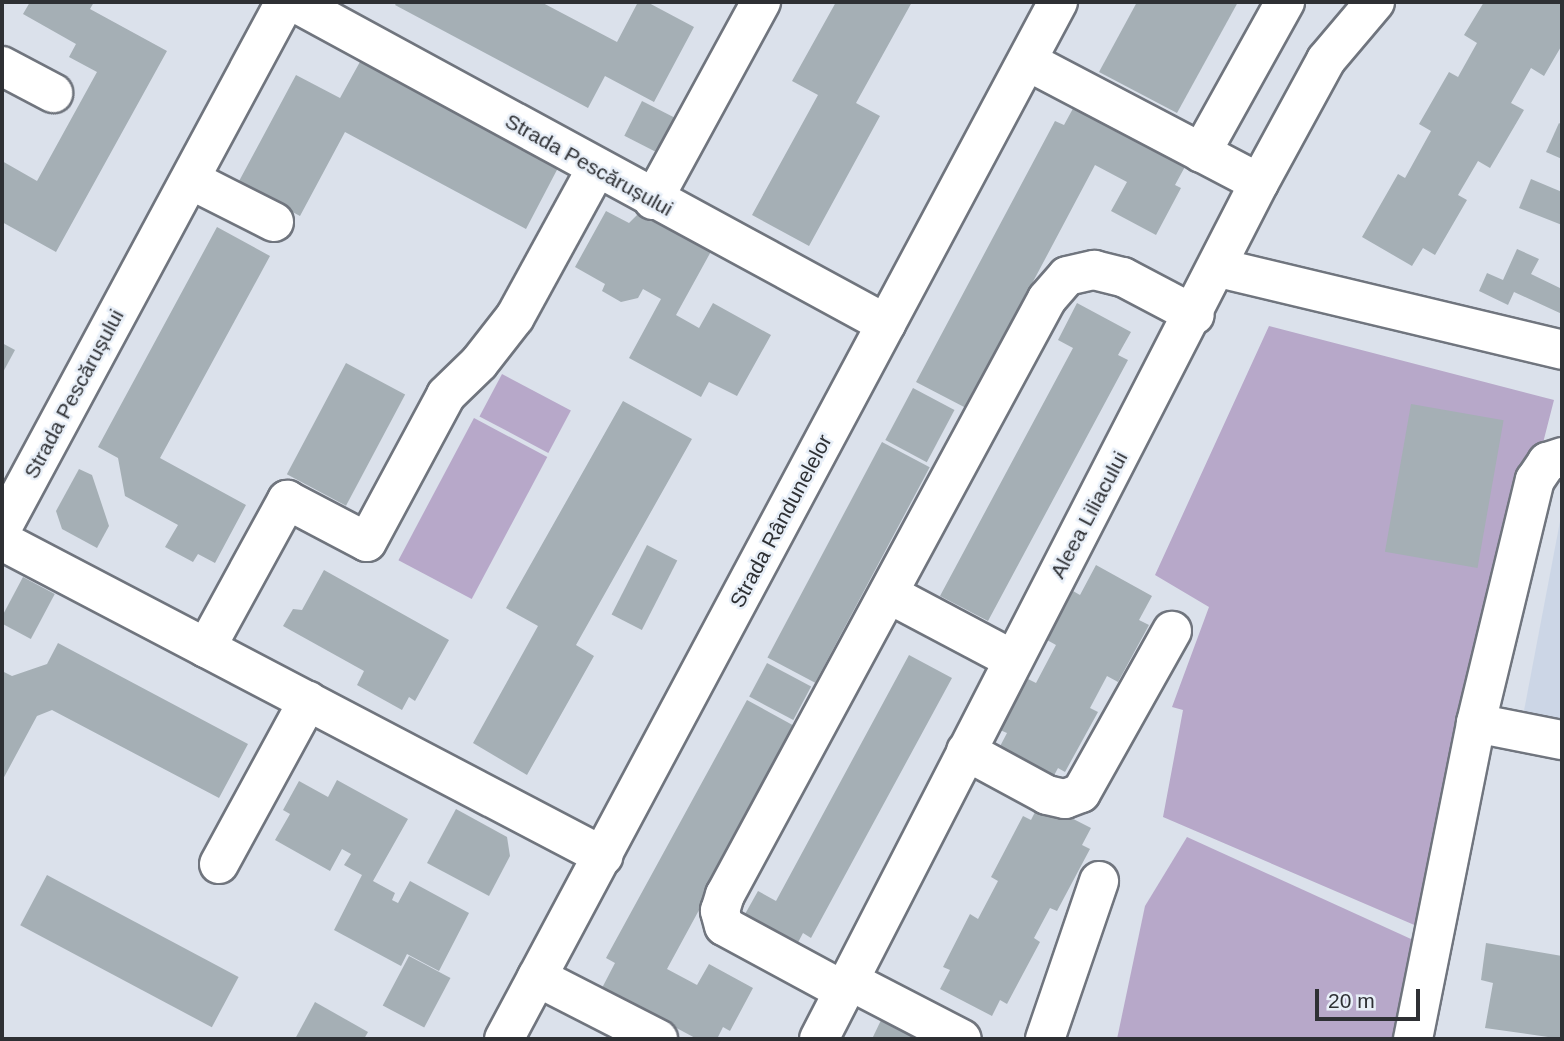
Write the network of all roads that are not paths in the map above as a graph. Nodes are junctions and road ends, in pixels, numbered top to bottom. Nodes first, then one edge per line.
1 (285, 2) edge
2 (294, 2) edge
3 (761, 2) edge
4 (1058, 2) edge
5 (1285, 2) edge
6 (1375, 2) edge
7 (1027, 61) junction
8 (2, 66) edge
9 (53, 93) dead end
10 (1201, 153) junction
11 (596, 169) junction
12 (191, 180) junction
13 (1259, 184) junction
14 (653, 200) junction
15 (274, 222) dead end
16 (1219, 268) junction
17 (1195, 315) junction
18 (886, 324) junction
19 (1562, 350) edge
20 (1562, 457) edge
21 (2, 528) edge
22 (2, 541) edge
23 (889, 594) junction
24 (1172, 631) dead end
25 (206, 648) junction
26 (1012, 659) junction
27 (308, 701) junction
28 (1476, 723) junction
29 (1562, 740) edge
30 (966, 751) junction
31 (603, 856) junction
32 (219, 864) dead end
33 (1099, 881) dead end
34 (537, 977) junction
35 (846, 986) junction
36 (504, 1039) edge
37 (658, 1039) edge
38 (819, 1039) edge
39 (962, 1039) edge
40 (1045, 1039) edge
41 (1413, 1039) edge

1 - 12 street, Strada Pescărușului
2 - 11 street, Strada Pescărușului
3 - 14 street
4 - 7 street, Strada Rândunelelor
5 - 10 street
6 - 13 street, Aleea Liliacului
7 - 10 street
7 - 18 street, Strada Rândunelelor
8 - 9 street
10 - 13 street
11 - 14 street, Strada Pescărușului
11 - 25 street
12 - 15 street
12 - 21 street, Strada Pescărușului
13 - 16 street, Aleea Liliacului
14 - 18 street, Strada Pescărușului
16 - 17 street, Aleea Liliacului
16 - 19 street
17 - 23 street
17 - 26 street, Aleea Liliacului
18 - 31 street, Strada Rândunelelor
20 - 28 street
22 - 25 street
23 - 26 street
23 - 35 street
24 - 30 street
25 - 27 street
26 - 30 street, Aleea Liliacului
27 - 31 street
27 - 32 street
28 - 29 street
28 - 41 street
30 - 35 street, Aleea Liliacului
31 - 34 street, Strada Rândunelelor
33 - 40 street
34 - 36 street, Strada Rândunelelor
34 - 37 street
35 - 38 street, Aleea Liliacului
35 - 39 street

